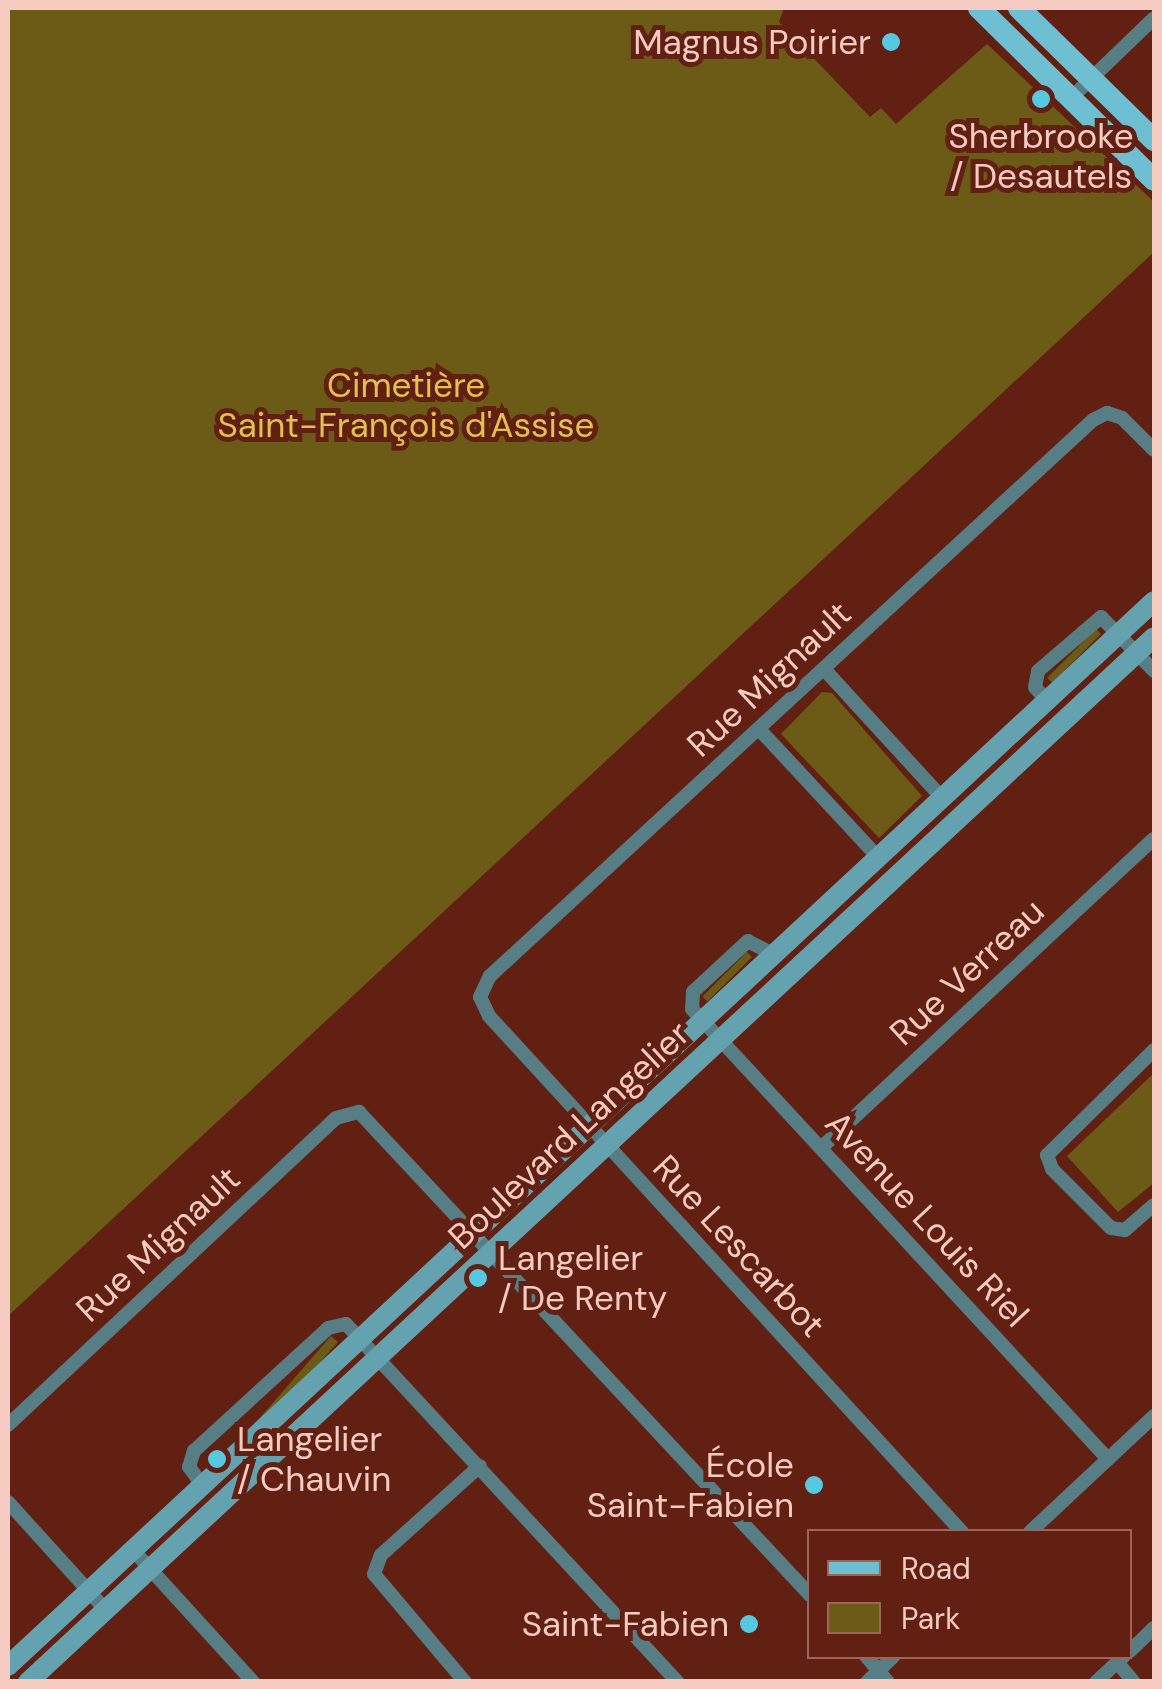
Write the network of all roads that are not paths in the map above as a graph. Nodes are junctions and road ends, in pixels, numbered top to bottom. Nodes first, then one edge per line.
1 (979, 8) edge
2 (1019, 8) edge
3 (1154, 18) edge
4 (1091, 78) junction
5 (1070, 98) junction
6 (1154, 140) edge
7 (1154, 180) edge
8 (1154, 450) edge
9 (1154, 601) edge
10 (1120, 633) junction
11 (1154, 637) edge
12 (1137, 653) junction
13 (824, 669) junction
14 (1154, 672) edge
15 (760, 729) junction
16 (942, 798) junction
17 (1154, 839) edge
18 (878, 858) junction
19 (480, 997) joint
20 (703, 1020) junction
21 (720, 1038) junction
22 (1154, 1050) edge
23 (589, 1126) junction
24 (606, 1145) junction
25 (821, 1148) junction
26 (1154, 1205) edge
27 (476, 1232) junction
28 (492, 1250) junction
29 (362, 1338) junction
30 (378, 1356) junction
31 (1154, 1416) edge
32 (8, 1426) edge
33 (1108, 1459) junction
34 (480, 1466) junction
35 (202, 1486) junction
36 (8, 1502) edge
37 (959, 1529) edge
38 (1033, 1529) edge
39 (133, 1550) junction
40 (150, 1569) junction
41 (89, 1592) junction
42 (807, 1592) edge
43 (105, 1609) junction
44 (1154, 1628) edge
45 (1132, 1649) edge
46 (1120, 1660) edge
47 (13, 1661) edge
48 (35, 1679) edge
49 (253, 1682) edge
50 (465, 1682) edge
51 (678, 1682) edge
52 (1096, 1682) edge
53 (1134, 1682) edge

1 - 5 main road
2 - 4 main road
3 - 4 street
4 - 5 street
4 - 6 main road
5 - 7 main road
8 - 13 street, Rue Mignault
9 - 10 main road, Boulevard Langelier
10 - 12 street
10 - 16 main road, Boulevard Langelier
11 - 12 main road, Boulevard Langelier
12 - 14 street
12 - 21 main road, Boulevard Langelier
13 - 15 street, Rue Mignault
13 - 16 street
15 - 18 street
15 - 19 street, Rue Mignault
16 - 18 main road, Boulevard Langelier
17 - 25 street, Rue Verreau
18 - 20 main road, Boulevard Langelier
19 - 23 street, Rue Lescarbot
20 - 21 street, Avenue Louis Riel
20 - 23 main road, Boulevard Langelier
21 - 24 main road, Boulevard Langelier
21 - 25 street, Avenue Louis Riel
22 - 26 street
23 - 24 street, Rue Lescarbot
23 - 27 main road, Boulevard Langelier
24 - 28 main road, Boulevard Langelier
24 - 37 street, Rue Lescarbot
25 - 33 street, Avenue Louis Riel
27 - 28 street
27 - 29 main road, Boulevard Langelier
27 - 32 street, Rue Mignault
28 - 30 main road, Boulevard Langelier
28 - 42 street
29 - 30 street
29 - 35 main road, Boulevard Langelier
29 - 35 street
30 - 34 street
30 - 40 main road, Boulevard Langelier
31 - 33 street
33 - 38 street
34 - 50 street
34 - 51 street
35 - 39 main road, Boulevard Langelier
36 - 41 street
39 - 40 street
39 - 41 main road, Boulevard Langelier
40 - 43 main road, Boulevard Langelier
40 - 49 street
41 - 43 street
41 - 47 main road, Boulevard Langelier
43 - 48 main road, Boulevard Langelier
44 - 45 street
46 - 52 street
46 - 53 street
47 - 48 street

